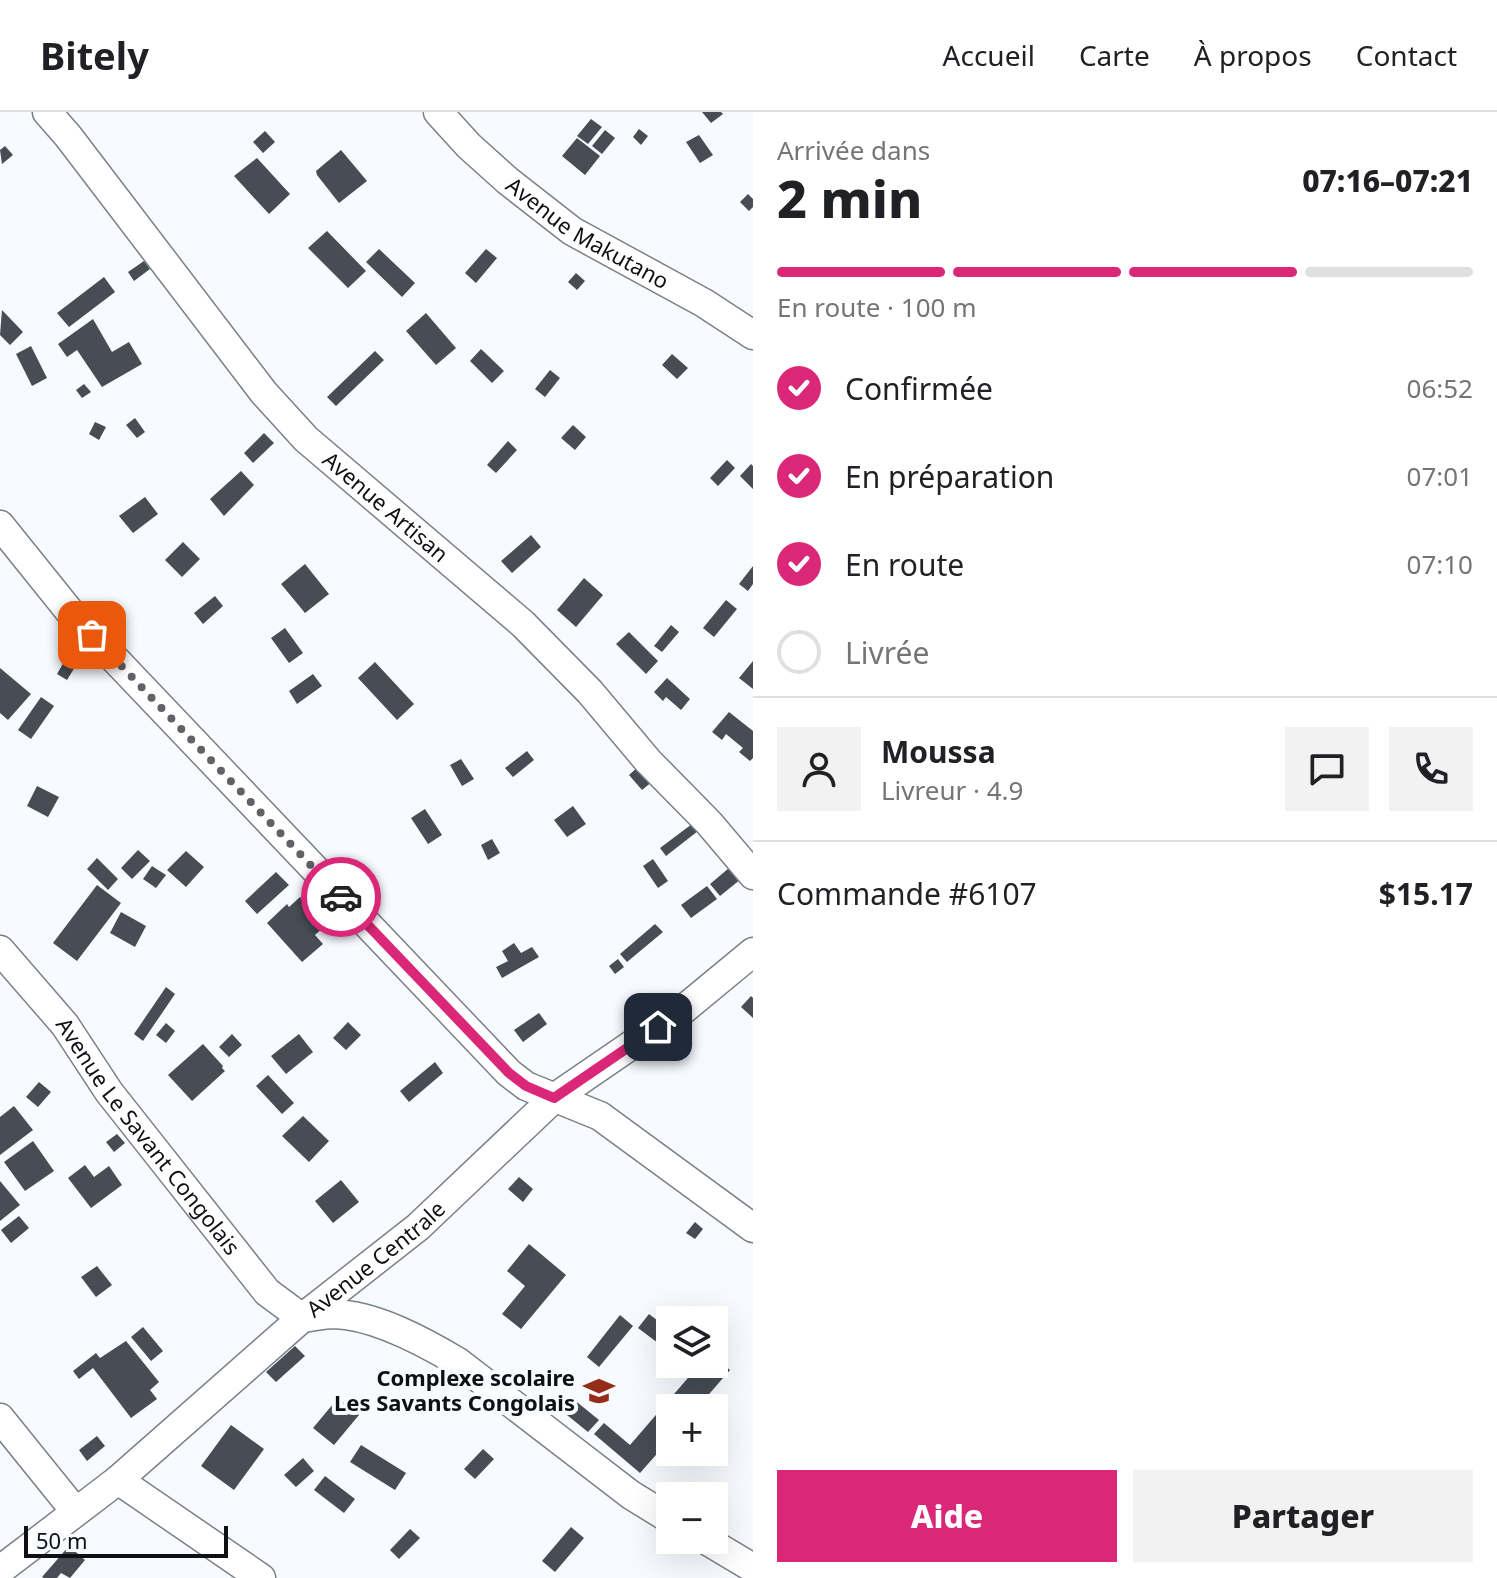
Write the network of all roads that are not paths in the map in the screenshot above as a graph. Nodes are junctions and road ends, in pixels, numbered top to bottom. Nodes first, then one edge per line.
1 (47, 112) edge
2 (438, 112) edge
3 (753, 335) edge
4 (0, 525) edge
5 (753, 875) edge
6 (0, 950) edge
7 (753, 952) edge
8 (554, 1098) junction
9 (753, 1228) edge
10 (302, 1318) junction
11 (0, 1418) edge
12 (118, 1480) junction
13 (656, 1510) edge
14 (75, 1511) junction
15 (728, 1553) edge
16 (753, 1568) edge
17 (0, 1570) edge
18 (261, 1578) edge

1 - 5 street, Avenue Artisan
2 - 3 street, Avenue Makutano
4 - 8 street
6 - 10 street, Avenue Le Savant Congolais
7 - 8 street, Avenue Centrale
8 - 9 street
8 - 10 street, Avenue Centrale
10 - 12 street, Avenue Centrale
10 - 13 street
11 - 14 street
12 - 14 street, Avenue Centrale
12 - 18 street
14 - 17 street, Avenue Centrale
15 - 16 street

